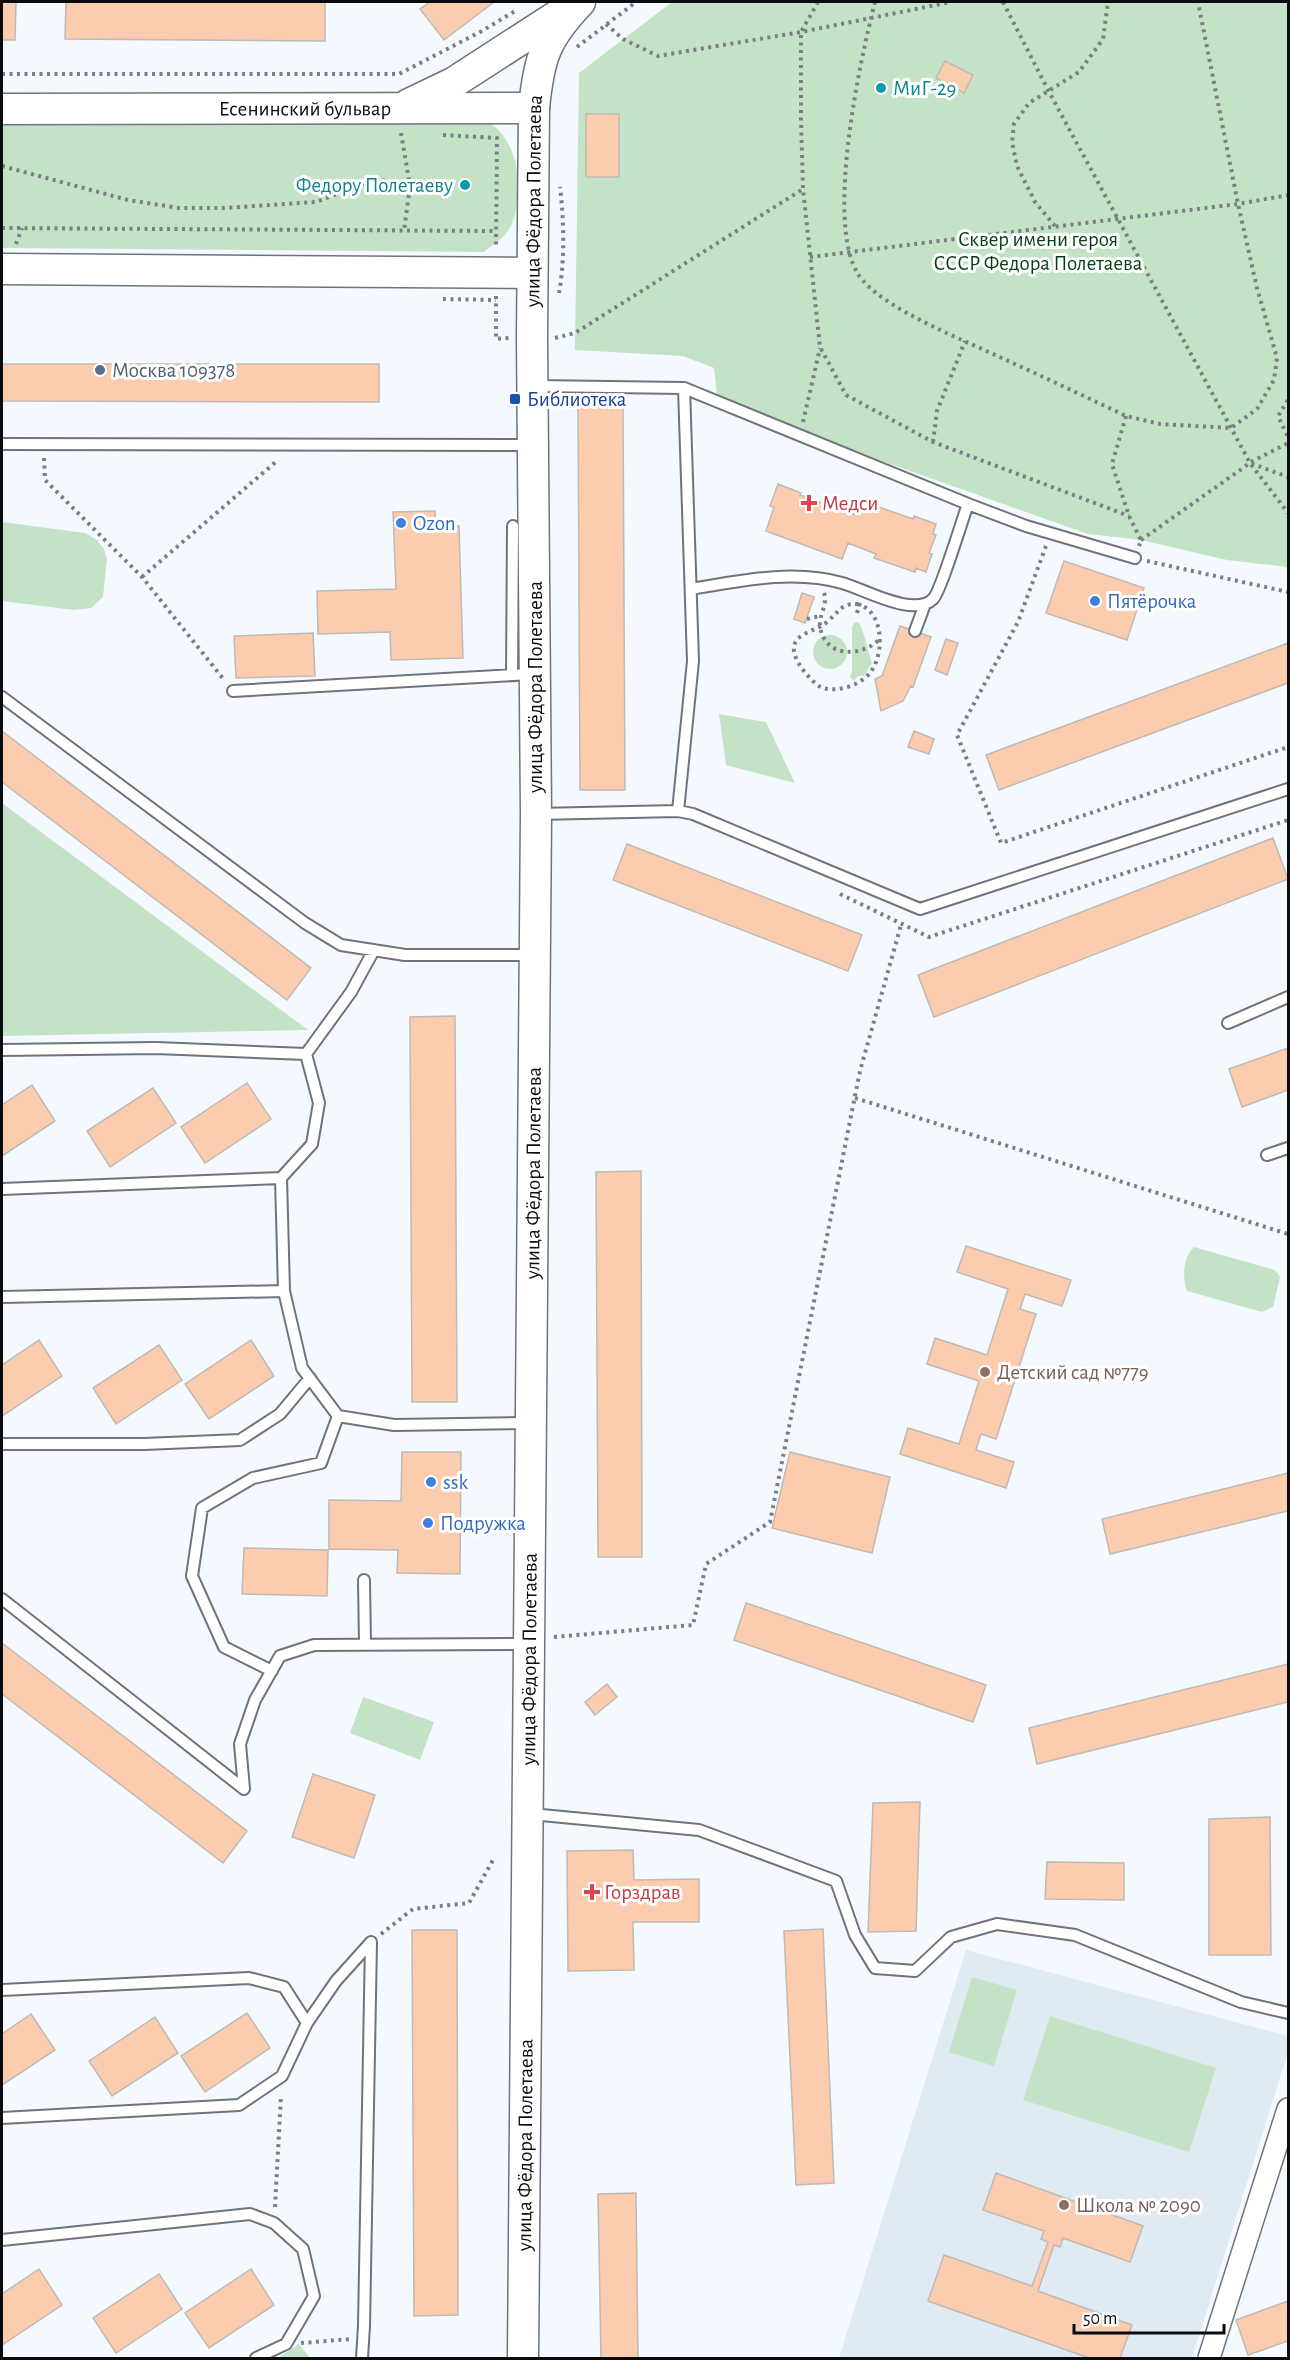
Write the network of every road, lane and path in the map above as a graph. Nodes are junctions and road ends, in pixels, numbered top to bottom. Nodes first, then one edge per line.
1 (579, 2) edge
2 (818, 2) edge
3 (875, 2) edge
4 (951, 2) edge
5 (1002, 2) edge
6 (1108, 2) edge
7 (1198, 2) edge
8 (521, 8) dead end
9 (871, 19) junction
10 (606, 24) dead end
11 (801, 32) junction
12 (2, 74) edge
13 (1048, 90) junction
14 (534, 108) junction
15 (2, 110) edge
16 (406, 121) junction
17 (433, 135) dead end
18 (2, 166) edge
19 (410, 186) junction
20 (803, 189) junction
21 (1288, 195) edge
22 (1238, 204) junction
23 (1118, 218) junction
24 (1055, 226) junction
25 (2, 228) edge
26 (405, 231) junction
27 (848, 251) junction
28 (810, 257) junction
29 (2, 269) edge
30 (532, 273) junction
31 (557, 338) dead end
32 (965, 341) junction
33 (820, 347) junction
34 (533, 386) junction
35 (684, 388) junction
36 (1288, 400) edge
37 (1126, 416) junction
38 (1231, 428) junction
39 (801, 432) dead end
40 (1288, 437) edge
41 (933, 442) junction
42 (1288, 443) edge
43 (2, 444) edge
44 (43, 444) junction
45 (296, 444) junction
46 (534, 445) junction
47 (1250, 463) junction
48 (1288, 477) edge
49 (968, 504) junction
50 (1288, 513) edge
51 (1129, 516) junction
52 (513, 526) dead end
53 (1051, 533) junction
54 (1141, 540) junction
55 (1135, 558) junction
56 (142, 577) junction
57 (818, 579) junction
58 (691, 589) junction
59 (1288, 592) edge
60 (925, 604) junction
61 (821, 615) junction
62 (807, 619) dead end
63 (820, 626) junction
64 (915, 632) dead end
65 (879, 640) junction
66 (524, 674) junction
67 (233, 691) joint
68 (2, 697) edge
69 (1288, 747) edge
70 (1288, 789) edge
71 (678, 811) junction
72 (536, 814) junction
73 (901, 925) dead end
74 (374, 950) junction
75 (535, 955) junction
76 (1288, 997) edge
77 (1228, 1023) dead end
78 (2, 1050) edge
79 (306, 1054) junction
80 (855, 1098) junction
81 (1288, 1148) edge
82 (1267, 1155) dead end
83 (281, 1178) junction
84 (2, 1189) edge
85 (1288, 1234) edge
86 (284, 1291) junction
87 (2, 1298) edge
88 (310, 1378) junction
89 (338, 1416) junction
90 (531, 1423) junction
91 (2, 1444) edge
92 (364, 1580) dead end
93 (2, 1599) edge
94 (540, 1641) junction
95 (365, 1644) junction
96 (272, 1671) junction
97 (527, 1814) junction
98 (493, 1860) dead end
99 (370, 1942) junction
100 (2, 1990) edge
101 (1288, 2013) edge
102 (307, 2023) junction
103 (282, 2076) junction
104 (1288, 2109) edge
105 (2, 2118) edge
106 (274, 2223) junction
107 (2, 2240) edge
108 (363, 2338) junction
109 (286, 2344) junction
110 (256, 2358) edge
111 (362, 2358) edge
112 (523, 2358) edge
113 (1209, 2358) edge

1 - 14 main road, улица Фёдора Полетаева
1 - 16 main road, Есенинский бульвар
2 - 11 path
3 - 9 path
4 - 9 path
5 - 13 path
6 - 13 path
7 - 22 path
8 - 12 path
9 - 11 path
9 - 27 path
10 - 11 path
11 - 20 path
13 - 23 path
13 - 24 path
14 - 16 main road
14 - 30 main road, улица Фёдора Полетаева
15 - 16 main road, Есенинский бульвар
16 - 19 path
17 - 26 path
18 - 19 path
19 - 26 path
20 - 28 path
20 - 31 path
21 - 22 path
22 - 23 path
22 - 38 path
23 - 24 path
23 - 38 path
24 - 27 path
25 - 26 path
27 - 28 path
27 - 32 path
28 - 33 path
29 - 30 main road
30 - 34 main road, улица Фёдора Полетаева
32 - 37 path
32 - 41 path
33 - 39 path
33 - 41 path
34 - 35 lane
34 - 46 main road, улица Фёдора Полетаева
35 - 49 lane
35 - 58 lane
36 - 40 path
37 - 38 path
37 - 51 path
38 - 47 path
41 - 51 path
42 - 47 path
43 - 44 lane
44 - 45 lane
44 - 56 path
45 - 46 lane
45 - 56 path
46 - 66 main road, улица Фёдора Полетаева
47 - 48 path
47 - 50 path
47 - 54 path
49 - 53 lane
49 - 60 lane
51 - 54 path
52 - 66 lane
53 - 55 lane
53 - 69 path
54 - 55 path
55 - 59 path
56 - 67 path
57 - 58 lane
57 - 60 lane
57 - 61 path
58 - 71 lane
60 - 64 lane
61 - 62 path
61 - 63 path
63 - 65 path
63 - 65 path
63 - 65 path
66 - 67 lane
66 - 72 main road, улица Фёдора Полетаева
68 - 74 lane
70 - 71 lane
71 - 72 lane
72 - 75 main road, улица Фёдора Полетаева
73 - 80 path
74 - 75 lane
74 - 79 lane
75 - 90 main road, улица Фёдора Полетаева
76 - 77 lane
78 - 79 lane
79 - 83 lane
80 - 85 path
80 - 94 path
81 - 82 lane
83 - 84 lane
83 - 86 lane
86 - 87 lane
86 - 88 lane
88 - 89 lane
88 - 91 lane
89 - 90 lane
89 - 96 lane
90 - 94 main road, улица Фёдора Полетаева
92 - 95 lane
93 - 96 lane
94 - 95 lane
94 - 97 main road, улица Фёдора Полетаева
95 - 96 lane
97 - 101 lane
97 - 112 main road, улица Фёдора Полетаева
98 - 99 path
99 - 102 lane
99 - 108 lane
100 - 102 lane
102 - 103 lane
103 - 105 lane
103 - 106 path
104 - 113 street
106 - 107 lane
106 - 109 lane
108 - 109 path
108 - 111 lane
109 - 110 lane

